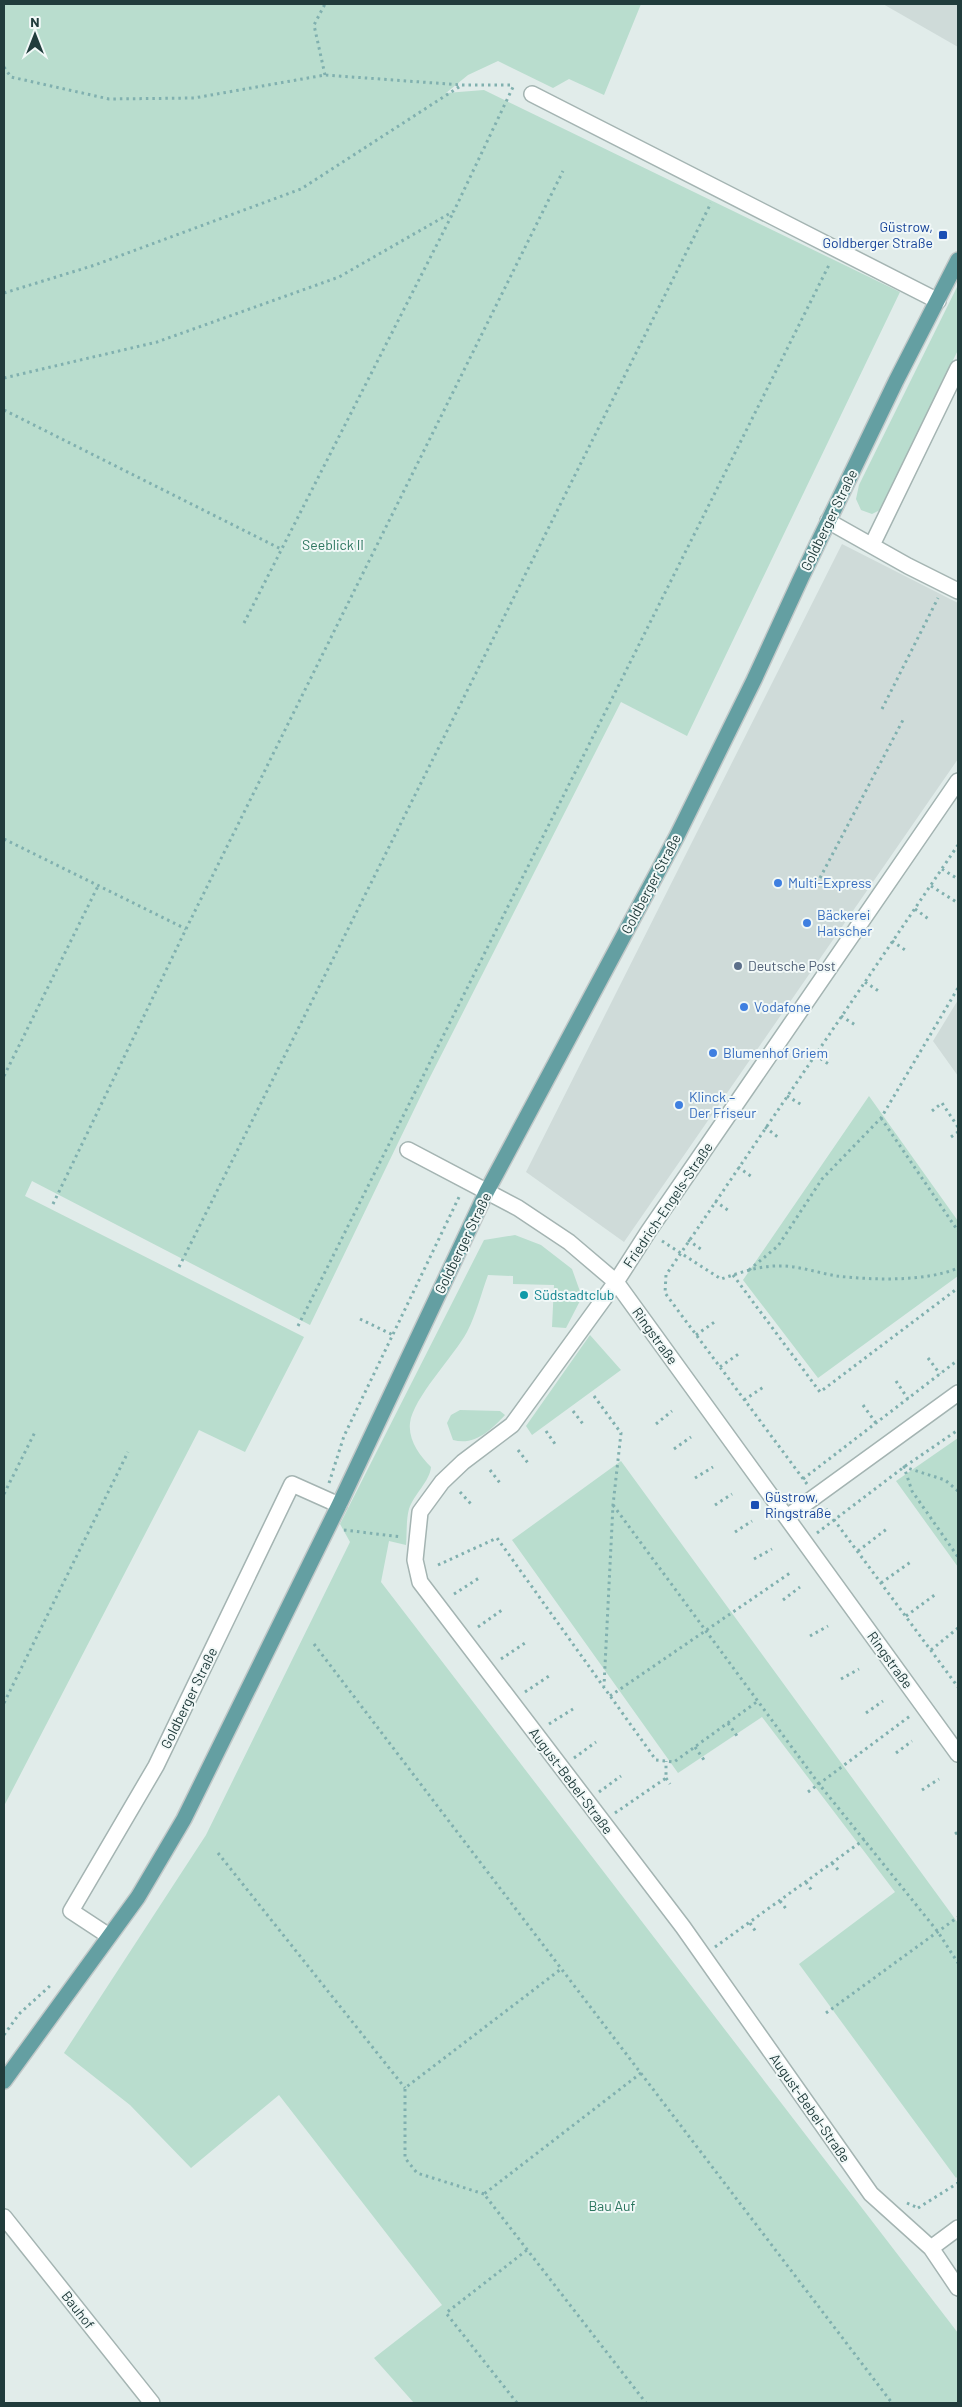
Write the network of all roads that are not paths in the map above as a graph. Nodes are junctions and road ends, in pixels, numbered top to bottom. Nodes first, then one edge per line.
1 (532, 94) road end
2 (958, 260) edge
3 (938, 301) junction
4 (958, 368) edge
5 (828, 521) junction
6 (872, 545) junction
7 (958, 591) edge
8 (958, 781) edge
9 (408, 1150) dead end
10 (488, 1192) junction
11 (616, 1282) junction
12 (958, 1394) edge
13 (339, 1505) junction
14 (787, 1517) junction
15 (958, 1754) edge
16 (109, 1936) junction
17 (4, 2081) edge
18 (4, 2217) edge
19 (958, 2228) edge
20 (931, 2248) junction
21 (958, 2288) edge
22 (152, 2403) edge

1 - 3 street
2 - 3 main road, Goldberger Straße
3 - 5 main road, Goldberger Straße
4 - 6 street
5 - 6 street
5 - 10 main road, Goldberger Straße
6 - 7 street
8 - 11 street, Friedrich-Engels-Straße
9 - 10 street, Ringstraße
10 - 11 street, Ringstraße
10 - 13 main road, Goldberger Straße
11 - 14 street, Ringstraße
11 - 20 street, August-Bebel-Straße
12 - 14 street
13 - 16 main road, Goldberger Straße
13 - 16 street, Goldberger Straße
14 - 15 street, Ringstraße
16 - 17 main road, Goldberger Straße
18 - 22 street, Bauhof
19 - 20 street
20 - 21 street, August-Bebel-Straße

